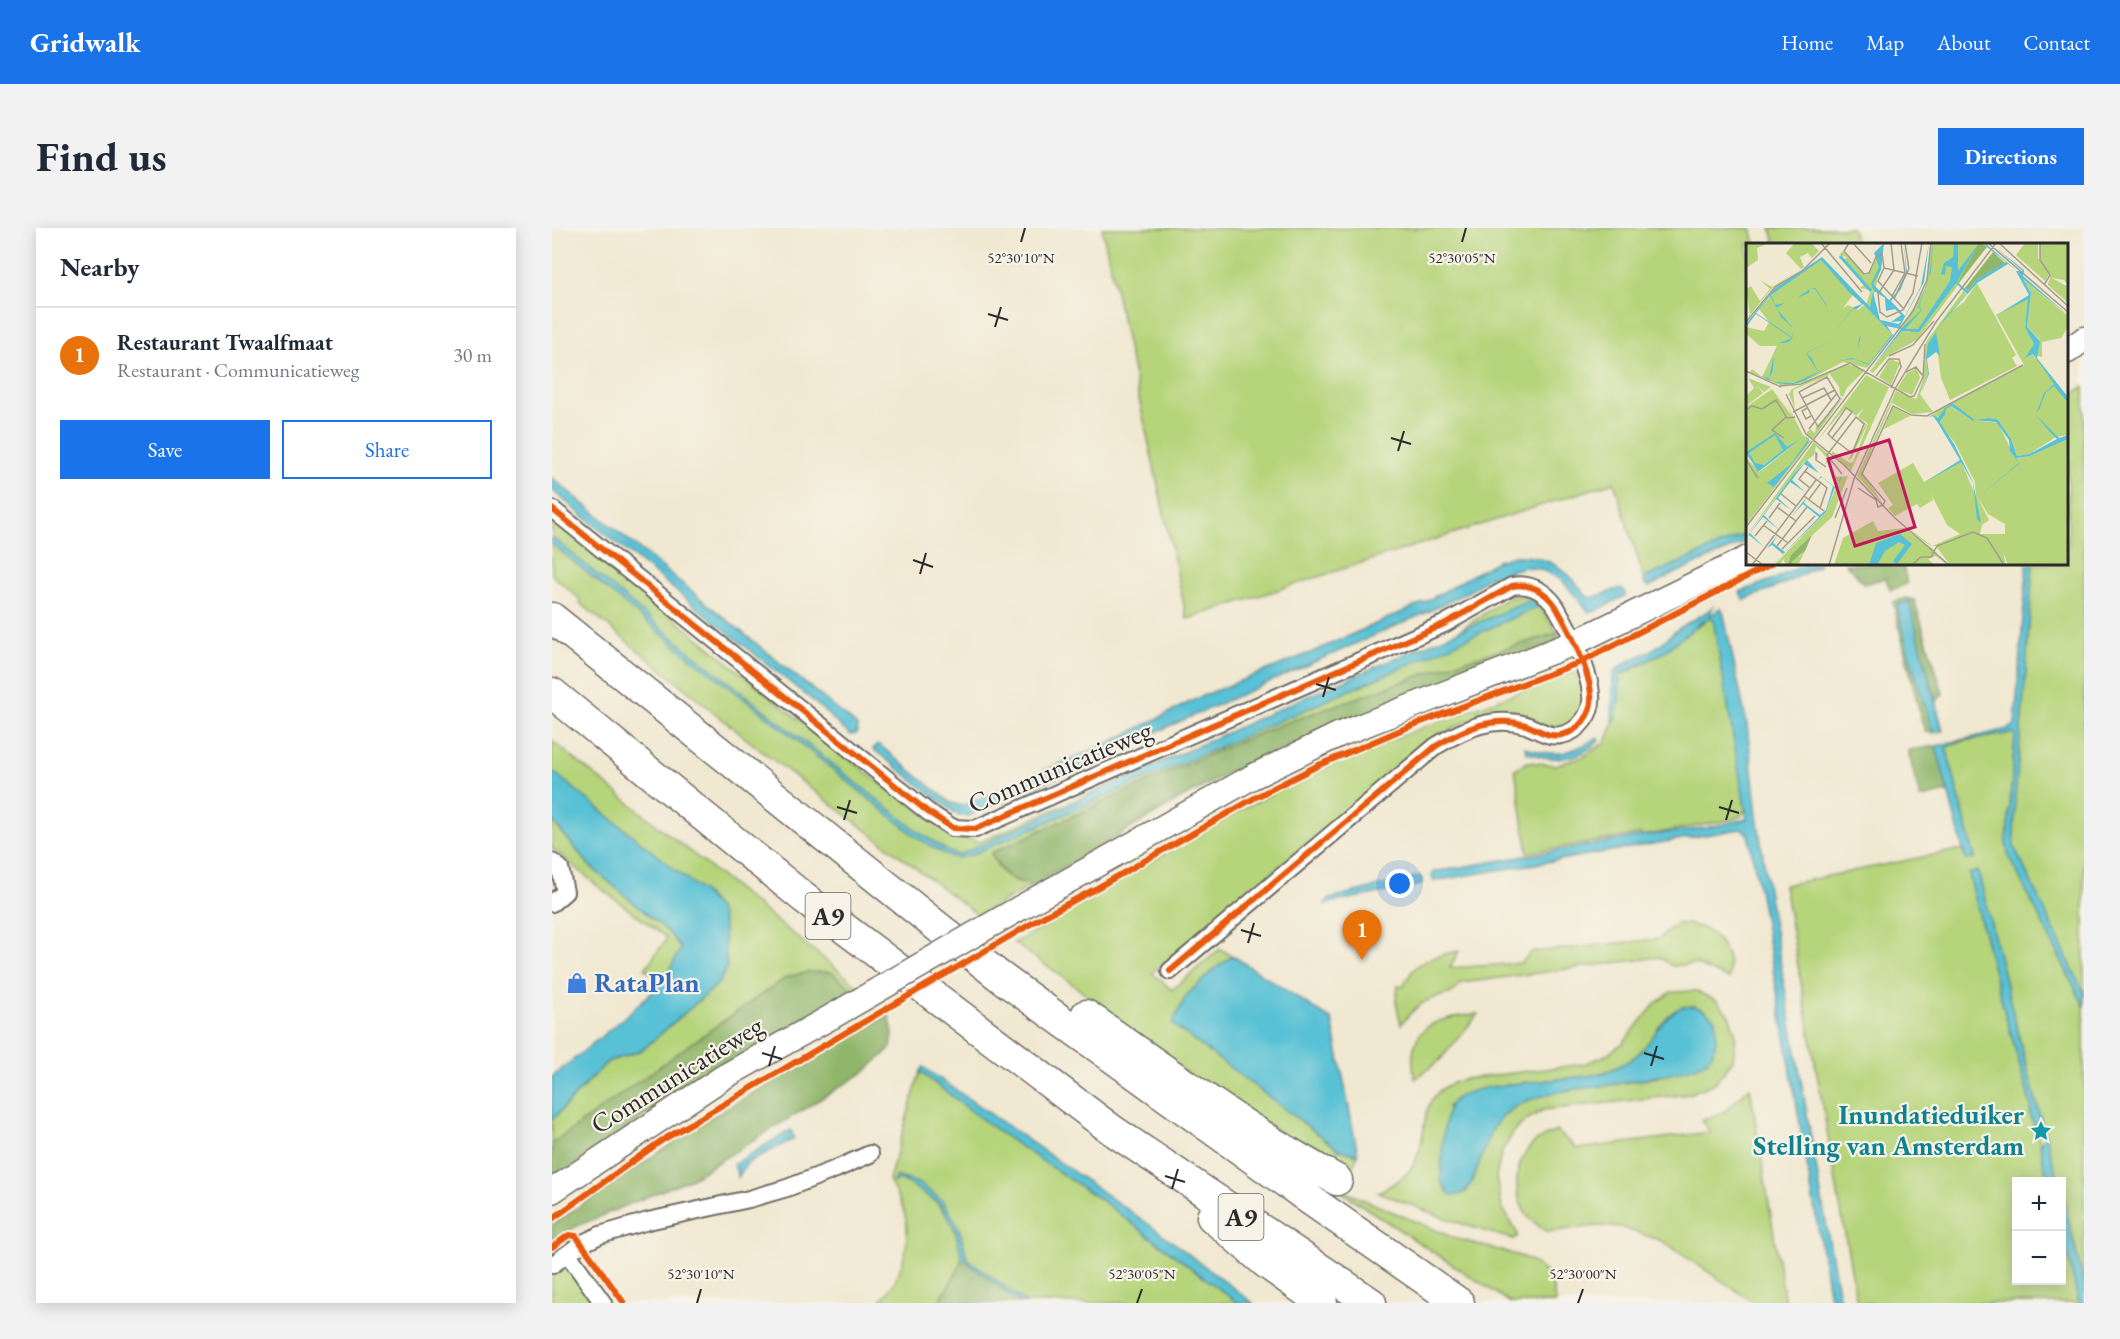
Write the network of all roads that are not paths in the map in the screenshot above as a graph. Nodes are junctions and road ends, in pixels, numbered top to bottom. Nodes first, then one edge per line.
1 (2084, 339) edge
2 (2069, 350) edge
3 (552, 510) edge
4 (1746, 559) edge
5 (552, 618) edge
6 (1574, 643) junction
7 (552, 693) edge
8 (552, 862) edge
9 (552, 903) edge
10 (1170, 971) dead end
11 (999, 976) junction
12 (1112, 1130) junction
13 (870, 1154) dead end
14 (1337, 1180) dead end
15 (552, 1191) edge
16 (568, 1254) junction
17 (552, 1265) edge
18 (603, 1303) edge
19 (1323, 1303) edge
20 (1371, 1303) edge
21 (1459, 1303) edge

1 - 2 street
3 - 6 street, Communicatieweg
4 - 6 street, Communicatieweg
5 - 11 highway, A9
6 - 10 street, Communicatieweg
6 - 15 street, Communicatieweg, bridge
7 - 12 highway, A9
8 - 9 street
11 - 14 highway, A9
11 - 21 highway, A9
12 - 19 highway, A9
12 - 20 highway, A9
13 - 16 street
16 - 17 street
16 - 18 street

